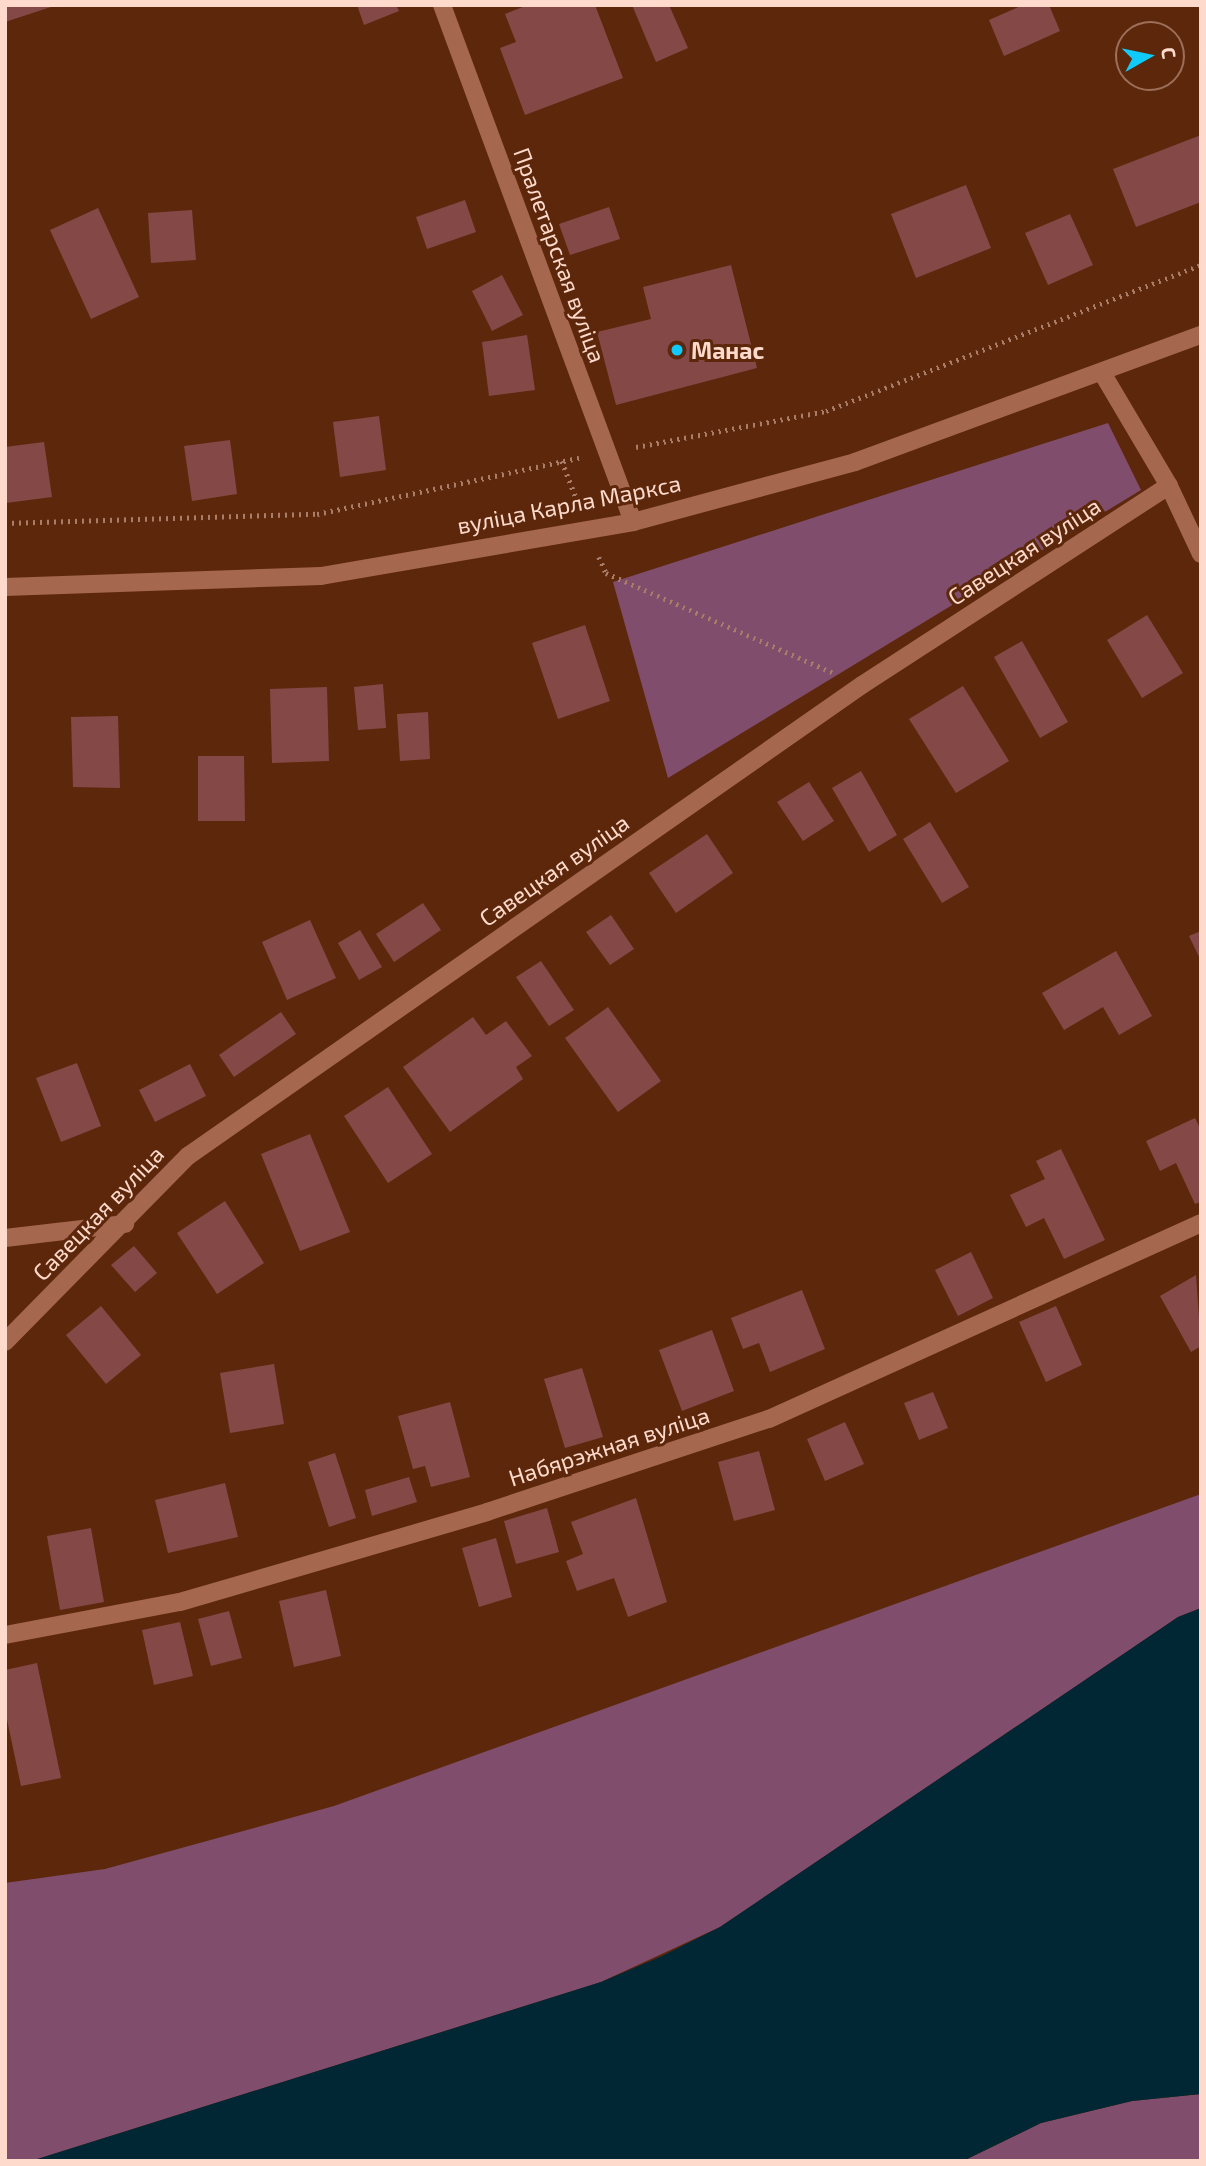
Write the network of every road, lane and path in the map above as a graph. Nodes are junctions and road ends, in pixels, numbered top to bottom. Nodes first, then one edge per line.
1 (442, 5) edge
2 (1201, 265) edge
3 (1201, 335) edge
4 (1104, 376) junction
5 (607, 452) junction
6 (1170, 486) junction
7 (633, 522) junction
8 (5, 523) edge
9 (1201, 554) edge
10 (606, 573) dead end
11 (5, 587) edge
12 (862, 685) junction
13 (1201, 1223) edge
14 (125, 1224) junction
15 (5, 1238) edge
16 (5, 1342) edge
17 (5, 1635) edge

1 - 5 street, Пралетарская вуліца
2 - 5 path
3 - 4 street, вуліца Карла Маркса
4 - 6 street
4 - 7 street, вуліца Карла Маркса
5 - 7 street, Пралетарская вуліца
5 - 8 path
6 - 9 street
6 - 12 street, Савецкая вуліца
7 - 11 street, вуліца Карла Маркса
10 - 12 path
12 - 14 street, Савецкая вуліца
13 - 17 street, Набярэжная вуліца
14 - 15 street
14 - 16 street, Савецкая вуліца

